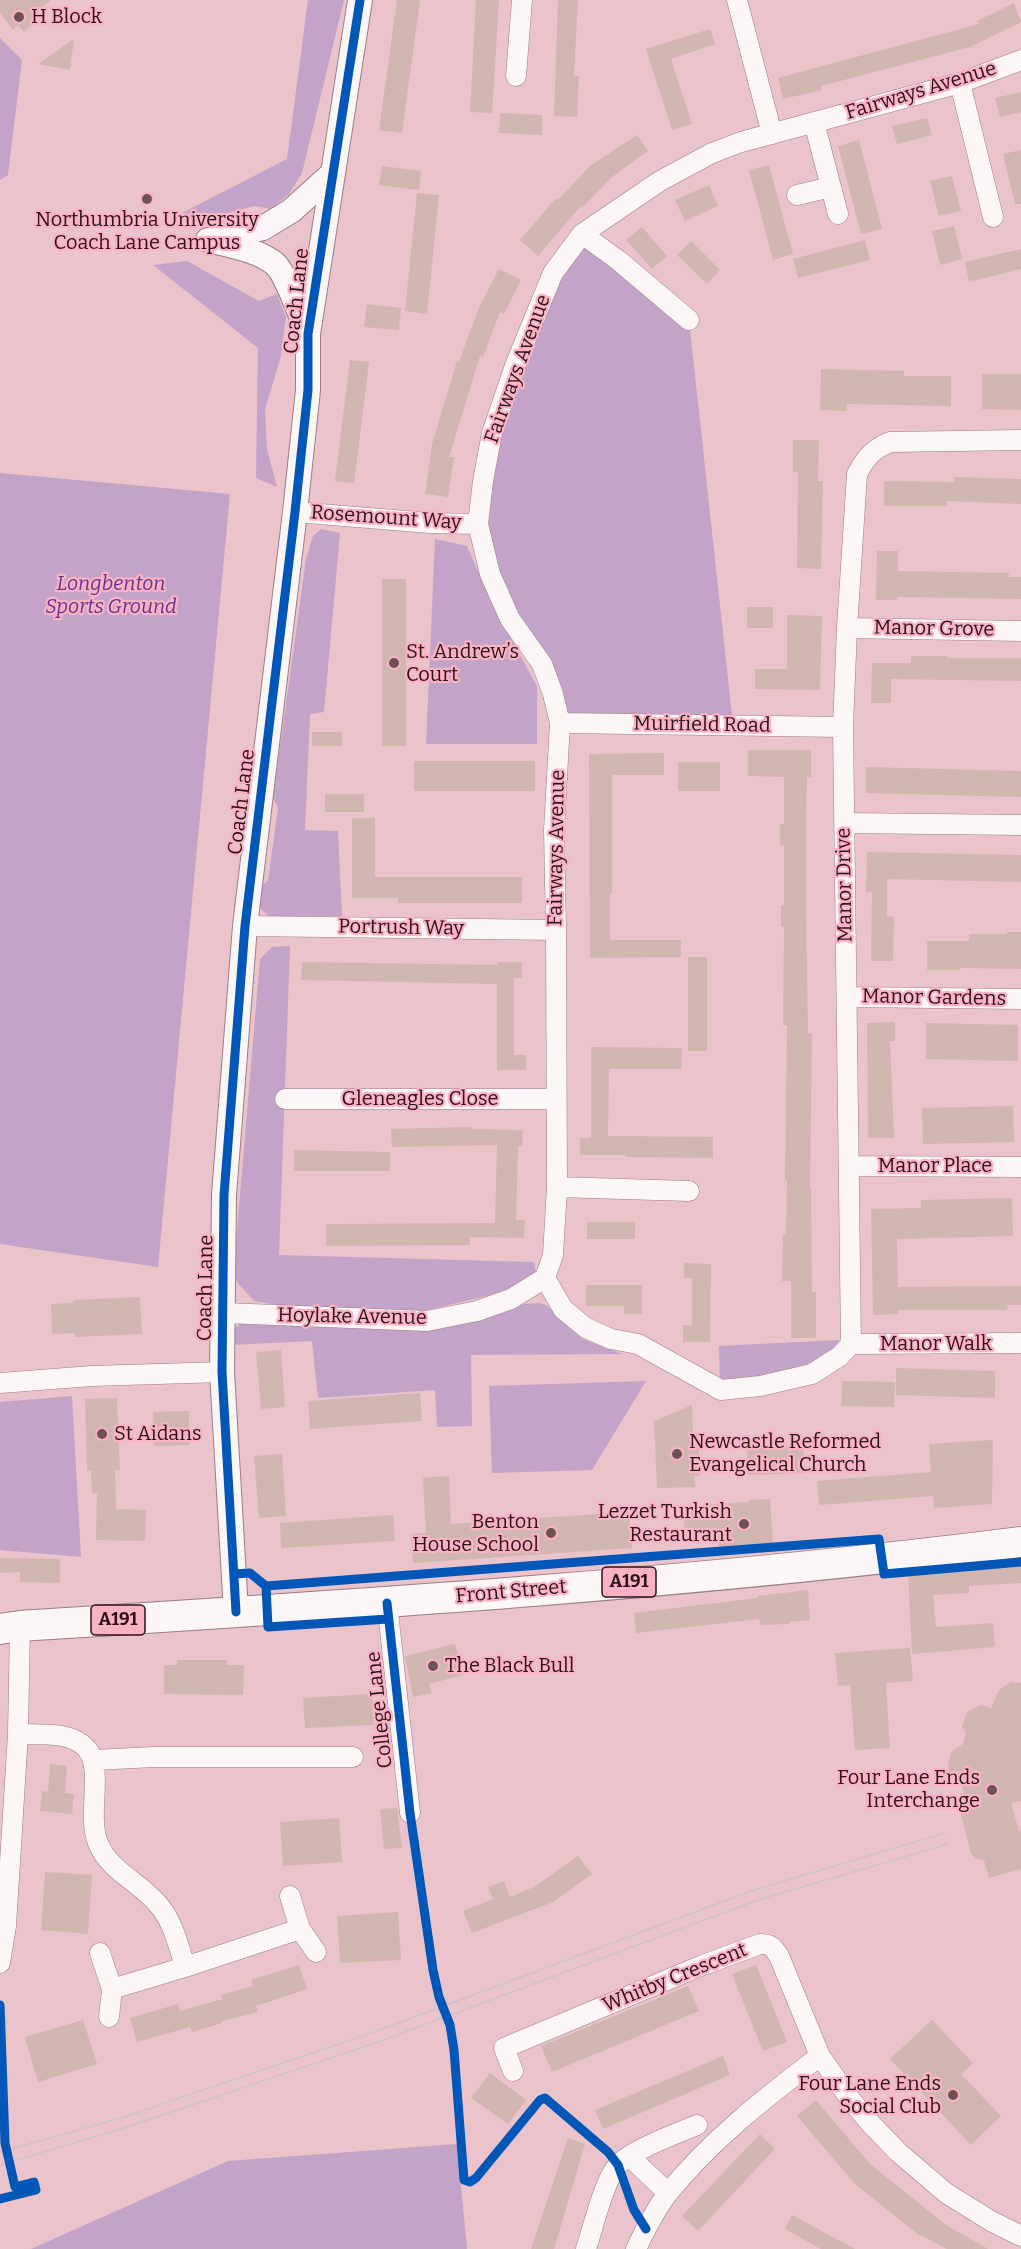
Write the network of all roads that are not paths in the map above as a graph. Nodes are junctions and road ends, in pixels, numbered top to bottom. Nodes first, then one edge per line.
1 (360, 0) edge
2 (522, 0) edge
3 (737, 0) edge
4 (1021, 60) edge
5 (516, 76) dead end
6 (960, 83) junction
7 (814, 122) junction
8 (772, 134) junction
9 (332, 174) junction
10 (831, 187) junction
11 (797, 195) dead end
12 (838, 214) dead end
13 (993, 217) dead end
14 (582, 234) junction
15 (689, 320) dead end
16 (308, 334) junction
17 (1021, 440) edge
18 (295, 512) junction
19 (478, 524) junction
20 (846, 628) junction
21 (1021, 631) edge
22 (560, 723) junction
23 (843, 727) junction
24 (844, 822) junction
25 (1021, 825) edge
26 (245, 926) junction
27 (556, 930) junction
28 (847, 997) junction
29 (1021, 999) edge
30 (285, 1099) dead end
31 (555, 1099) junction
32 (849, 1166) junction
33 (1021, 1167) edge
34 (557, 1187) junction
35 (689, 1191) dead end
36 (545, 1278) junction
37 (224, 1313) junction
38 (1021, 1343) edge
39 (852, 1344) junction
40 (222, 1372) junction
41 (0, 1383) edge
42 (1021, 1542) edge
43 (387, 1603) junction
44 (237, 1612) junction
45 (10, 1627) edge
46 (18, 1734) junction
47 (352, 1757) dead end
48 (94, 1760) junction
49 (410, 1813) dead end
50 (6, 1826) edge
51 (290, 1896) dead end
52 (300, 1929) junction
53 (316, 1952) dead end
54 (100, 1953) dead end
55 (0, 1963) edge
56 (185, 1967) junction
57 (112, 1989) junction
58 (109, 2017) dead end
59 (820, 2056) junction
60 (513, 2071) dead end
61 (697, 2125) dead end
62 (630, 2157) junction
63 (668, 2193) junction
64 (1021, 2236) edge
65 (586, 2249) edge
66 (636, 2249) edge

1 - 9 street, Coach Lane
2 - 5 street
3 - 8 street
4 - 6 street, Fairways Avenue
6 - 7 street, Fairways Avenue
6 - 13 street
7 - 8 street, Fairways Avenue
7 - 10 street
8 - 14 street, Fairways Avenue
9 - 16 street, Coach Lane
9 - 16 street
10 - 11 street
10 - 12 street
14 - 15 street
14 - 19 street, Fairways Avenue
16 - 18 street, Coach Lane
17 - 20 street, Manor Drive
18 - 19 street, Rosemount Way
18 - 26 street, Coach Lane
19 - 22 street, Fairways Avenue
20 - 21 street, Manor Grove
20 - 23 street, Manor Drive
22 - 23 street, Muirfield Road
22 - 27 street, Fairways Avenue
23 - 24 street, Manor Drive
24 - 25 street
24 - 28 street, Manor Drive
26 - 27 street, Portrush Way
26 - 37 street, Coach Lane
27 - 31 street, Fairways Avenue
28 - 29 street, Manor Gardens
28 - 32 street, Manor Drive
30 - 31 street, Gleneagles Close
31 - 34 street, Fairways Avenue
32 - 33 street, Manor Place
32 - 39 street, Manor Drive
34 - 35 street
34 - 36 street, Fairways Avenue
36 - 37 street, Hoylake Avenue
36 - 39 street
37 - 40 street, Coach Lane
38 - 39 street, Manor Walk
40 - 41 street
40 - 44 street, Coach Lane
42 - 43 main road, Front Street / A191
43 - 44 main road, Front Street / A191
43 - 49 street, College Lane
44 - 45 main road, Front Street / A191
45 - 46 street
46 - 48 street
46 - 50 street
47 - 48 street
48 - 56 street
50 - 55 street
51 - 52 street
52 - 53 street
52 - 56 street
54 - 57 street
56 - 57 street
57 - 58 street
59 - 60 street, Whitby Crescent
59 - 63 street
59 - 64 street, Whitby Crescent
61 - 62 street
62 - 63 street
62 - 65 street
63 - 66 street

